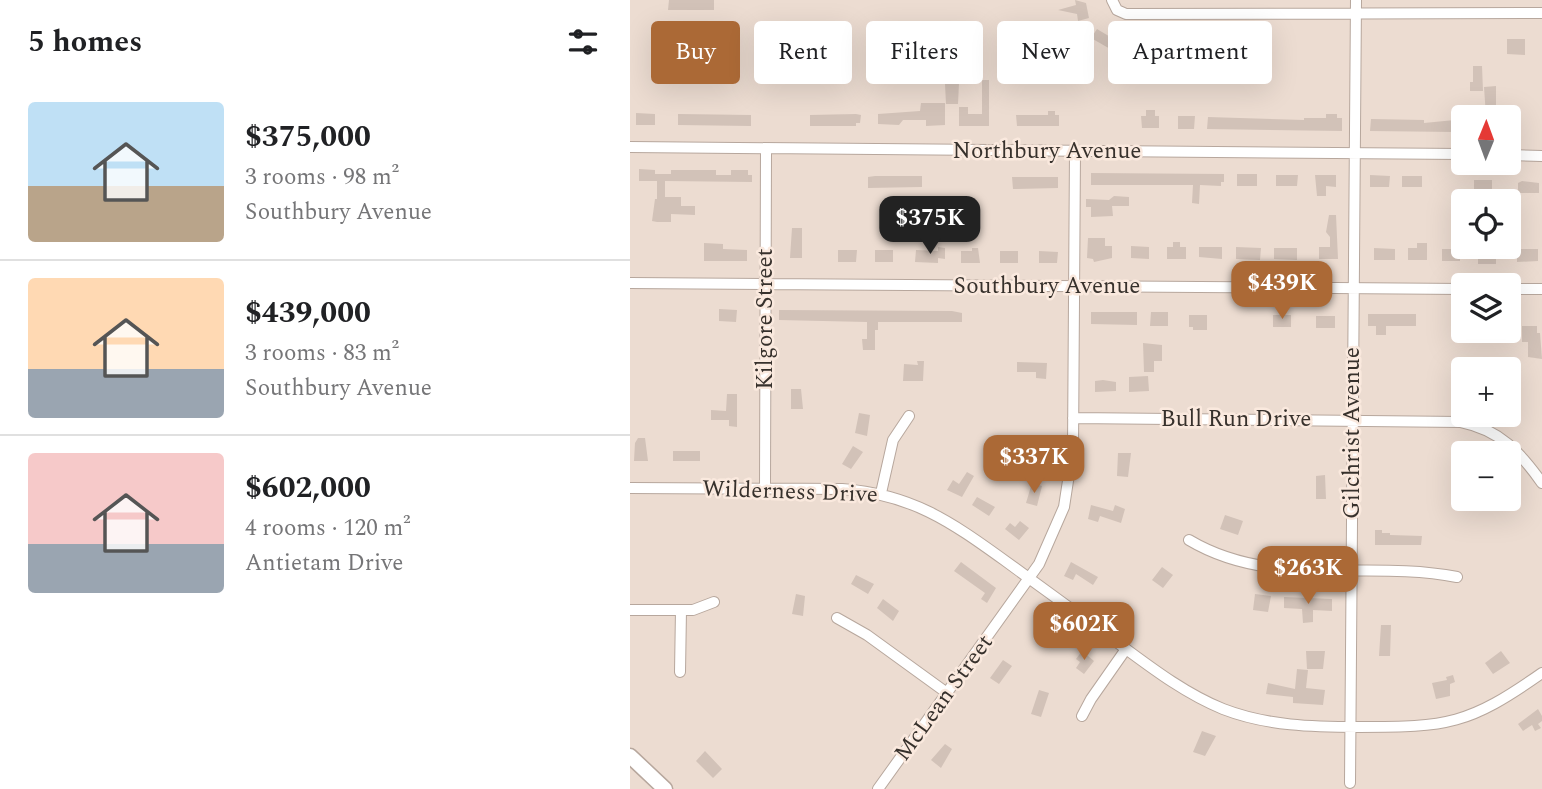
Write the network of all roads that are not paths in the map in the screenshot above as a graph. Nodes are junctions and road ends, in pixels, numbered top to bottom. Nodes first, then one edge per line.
1 (1356, 0) edge
2 (1115, 5) edge
3 (1542, 13) edge
4 (1356, 14) junction
5 (630, 148) edge
6 (766, 149) junction
7 (1075, 151) junction
8 (1355, 153) junction
9 (1451, 154) edge
10 (1521, 155) edge
11 (1542, 156) edge
12 (630, 283) edge
13 (766, 284) junction
14 (1074, 286) junction
15 (1353, 288) junction
16 (1451, 289) edge
17 (1521, 289) edge
18 (1542, 289) edge
19 (909, 416) dead end
20 (1073, 418) junction
21 (1353, 420) junction
22 (1542, 483) edge
23 (630, 488) edge
24 (765, 489) junction
25 (881, 494) junction
26 (1189, 540) dead end
27 (1352, 572) junction
28 (1029, 578) junction
29 (1457, 578) dead end
30 (714, 602) dead end
31 (630, 610) edge
32 (681, 610) junction
33 (837, 618) dead end
34 (1126, 649) junction
35 (680, 672) dead end
36 (1541, 677) edge
37 (947, 693) junction
38 (1082, 716) dead end
39 (1351, 727) junction
40 (630, 756) edge
41 (1350, 783) dead end
42 (664, 789) edge
43 (878, 789) edge

1 - 4 street, Gilchrist Avenue
2 - 4 street
3 - 4 street
4 - 8 street, Gilchrist Avenue
5 - 6 street, Northbury Avenue
6 - 7 street, Northbury Avenue
6 - 13 street, Kilgore Street
7 - 8 street, Northbury Avenue
7 - 14 street, McLean Street
8 - 9 street, Northbury Avenue
8 - 15 street, Gilchrist Avenue
10 - 11 street
12 - 13 street, Southbury Avenue
13 - 14 street, Southbury Avenue
13 - 24 street, Kilgore Street
14 - 15 street, Southbury Avenue
14 - 20 street, McLean Street
15 - 16 street, Southbury Avenue
15 - 21 street, Gilchrist Avenue
17 - 18 street
19 - 25 street
20 - 21 street, Bull Run Drive
20 - 28 street, McLean Street
21 - 22 street, Bull Run Drive
21 - 27 street, Gilchrist Avenue
23 - 24 street, Wilderness Drive
24 - 25 street, Wilderness Drive
25 - 28 street, Wilderness Drive
26 - 27 street
27 - 29 street
27 - 39 street, Gilchrist Avenue
28 - 34 street, Wilderness Drive
28 - 37 street, McLean Street
30 - 32 street
31 - 32 street
32 - 35 street
33 - 37 street
34 - 38 street
34 - 39 street, Wilderness Drive
36 - 39 street, Wilderness Drive
37 - 43 street, McLean Street
39 - 41 street, Gilchrist Avenue
40 - 42 main road

